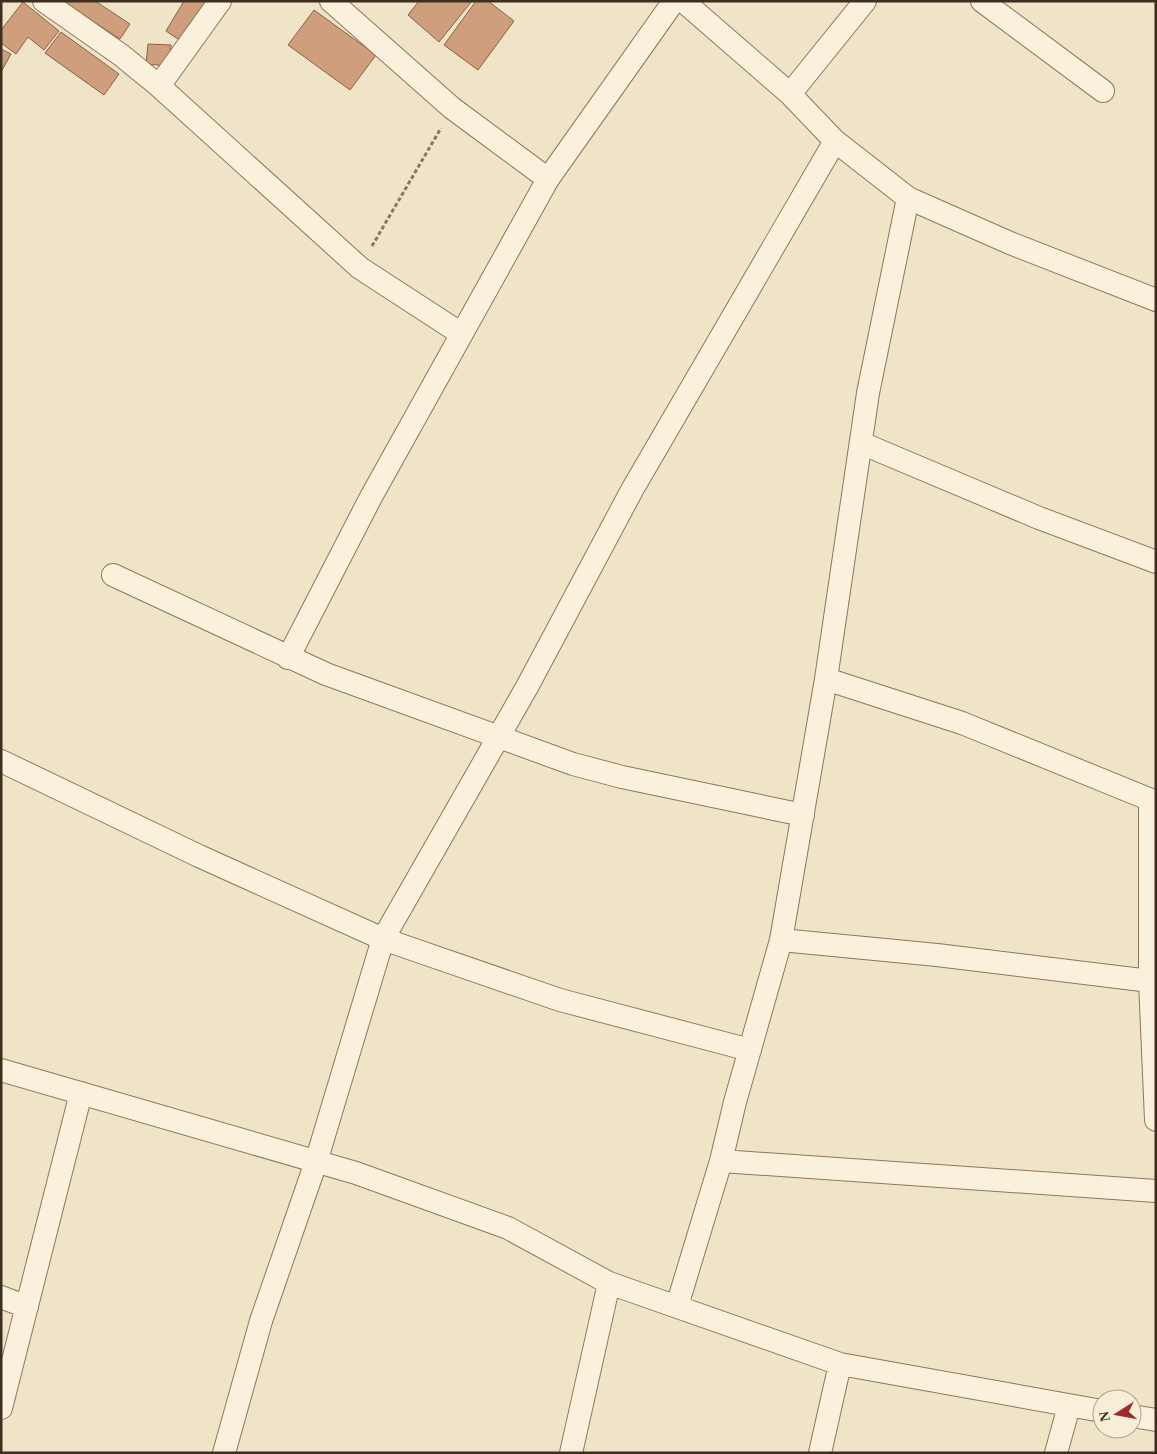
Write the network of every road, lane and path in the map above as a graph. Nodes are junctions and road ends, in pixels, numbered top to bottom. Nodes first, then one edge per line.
1 (44, 1) edge
2 (220, 1) edge
3 (331, 1) edge
4 (674, 1) edge
5 (683, 1) edge
6 (865, 1) edge
7 (982, 1) edge
8 (159, 86) junction
9 (1103, 91) dead end
10 (790, 94) junction
11 (452, 108) junction
12 (835, 141) junction
13 (548, 179) junction
14 (908, 198) junction
15 (360, 268) junction
16 (1156, 300) edge
17 (460, 333) junction
18 (861, 443) junction
19 (1156, 562) edge
20 (113, 574) dead end
21 (288, 658) junction
22 (826, 679) junction
23 (496, 738) junction
24 (1, 761) edge
25 (1153, 801) edge
26 (803, 815) junction
27 (383, 938) junction
28 (781, 940) junction
29 (1150, 981) junction
30 (750, 1050) junction
31 (1, 1070) edge
32 (81, 1093) junction
33 (1156, 1120) edge
34 (721, 1161) junction
35 (316, 1162) junction
36 (1156, 1190) edge
37 (609, 1283) junction
38 (1, 1297) edge
39 (27, 1306) junction
40 (676, 1306) junction
41 (840, 1364) junction
42 (1069, 1406) junction
43 (1, 1408) edge
44 (1092, 1409) edge
45 (1142, 1418) edge
46 (1156, 1420) edge
47 (224, 1453) edge
48 (571, 1453) edge
49 (820, 1453) edge
50 (1056, 1453) edge

1 - 8 street
2 - 8 street
3 - 11 street
4 - 13 street
5 - 10 street
6 - 10 street
7 - 9 street
8 - 15 street
10 - 12 street
11 - 13 street
11 - 15 path
12 - 14 street
12 - 23 street
13 - 17 street
14 - 16 street
14 - 18 street
15 - 17 street
17 - 21 street
18 - 19 street
18 - 22 street
20 - 21 street
21 - 23 street
22 - 25 street
22 - 26 street
23 - 26 street
23 - 27 street
24 - 27 street
25 - 29 street
26 - 28 street
27 - 30 street
27 - 35 street
28 - 29 street
28 - 30 street
29 - 33 street
30 - 34 street
31 - 32 street
32 - 35 street
32 - 39 street
34 - 36 street
34 - 40 street
35 - 37 street
35 - 47 street
37 - 40 street
37 - 48 street
38 - 39 street
39 - 43 street
40 - 41 street
41 - 42 street
41 - 49 street
42 - 44 street
42 - 50 street
45 - 46 street

